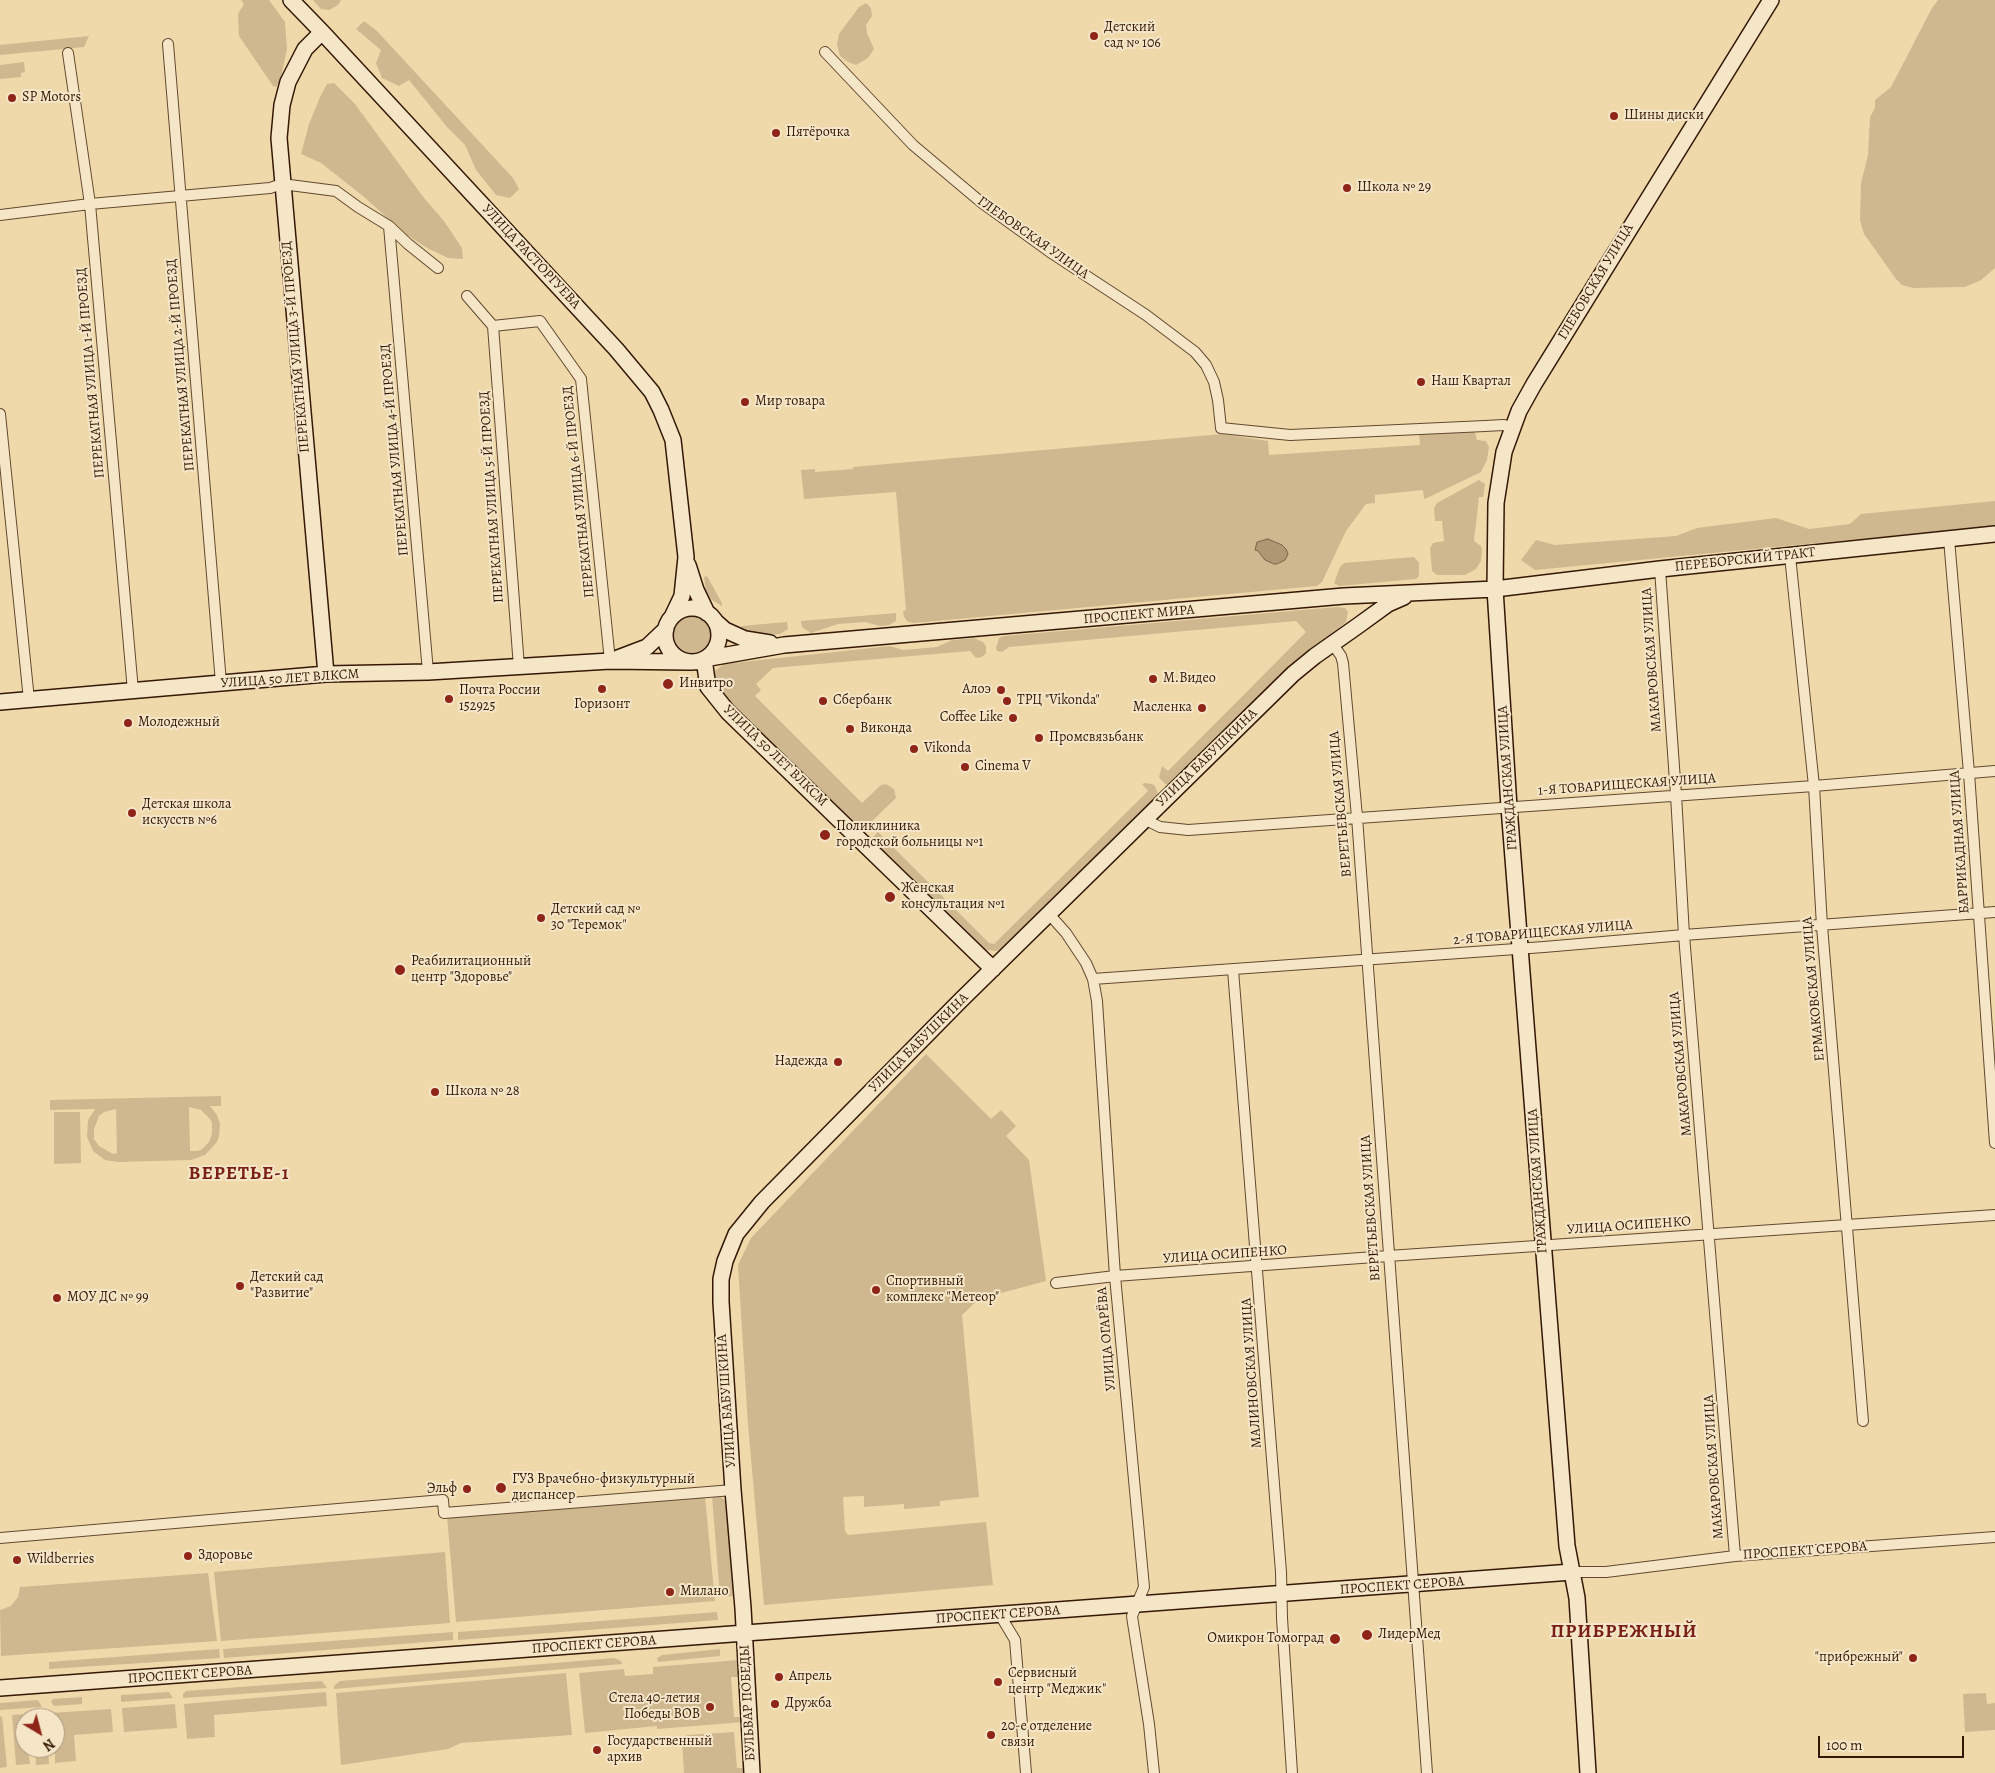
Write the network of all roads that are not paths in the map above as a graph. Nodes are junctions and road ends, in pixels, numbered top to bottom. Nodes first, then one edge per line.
1 (291, 0) edge
2 (1771, 0) edge
3 (322, 32) junction
4 (168, 44) dead end
5 (825, 52) dead end
6 (68, 53) dead end
7 (282, 184) junction
8 (180, 196) junction
9 (90, 204) junction
10 (0, 215) edge
11 (389, 226) junction
12 (438, 268) dead end
13 (467, 296) dead end
14 (493, 326) junction
15 (0, 414) edge
16 (1513, 427) junction
17 (1995, 534) edge
18 (1949, 539) junction
19 (1790, 556) junction
20 (686, 557) junction
21 (1660, 569) junction
22 (1495, 589) junction
23 (1411, 594) junction
24 (1344, 596) junction
25 (711, 618) junction
26 (669, 623) junction
27 (1348, 632) junction
28 (1332, 643) junction
29 (784, 645) junction
30 (704, 659) junction
31 (610, 661) junction
32 (689, 662) junction
33 (519, 667) junction
34 (428, 672) junction
35 (326, 674) junction
36 (221, 683) junction
37 (133, 691) junction
38 (29, 700) junction
39 (0, 702) edge
40 (1995, 771) edge
41 (1969, 773) junction
42 (1814, 786) junction
43 (1676, 795) junction
44 (1509, 807) junction
45 (1357, 817) junction
46 (1144, 819) junction
47 (1995, 912) edge
48 (1978, 913) junction
49 (1049, 914) junction
50 (1822, 926) junction
51 (1684, 934) junction
52 (1520, 949) junction
53 (1368, 960) junction
54 (993, 969) junction
55 (1233, 970) junction
56 (1093, 979) junction
57 (1995, 1143) edge
58 (1995, 1215) edge
59 (1847, 1226) junction
60 (1710, 1234) junction
61 (1543, 1246) junction
62 (1388, 1256) junction
63 (1258, 1266) junction
64 (1115, 1276) junction
65 (1056, 1283) dead end
66 (1862, 1421) dead end
67 (733, 1490) junction
68 (1995, 1537) edge
69 (0, 1538) edge
70 (1735, 1556) junction
71 (1572, 1572) junction
72 (1414, 1584) junction
73 (1282, 1595) junction
74 (1137, 1605) junction
75 (1000, 1615) junction
76 (744, 1634) junction
77 (0, 1688) edge
78 (752, 1773) edge
79 (1026, 1773) edge
80 (1154, 1773) edge
81 (1292, 1773) edge
82 (1427, 1773) edge
83 (1588, 1773) edge

1 - 3 main road, УЛИЦА РАСТОРГУЕВА
2 - 16 main road, ГЛЕБОВСКАЯ УЛИЦА
3 - 7 main road, ПЕРЕКАТНАЯ УЛИЦА 3-Й ПРОЕЗД
3 - 20 main road, УЛИЦА РАСТОРГУЕВА
4 - 8 street, ПЕРЕКАТНАЯ УЛИЦА 2-Й ПРОЕЗД
5 - 16 street, ГЛЕБОВСКАЯ УЛИЦА
6 - 9 street, ПЕРЕКАТНАЯ УЛИЦА 1-Й ПРОЕЗД
7 - 8 street
7 - 11 street
7 - 35 main road, ПЕРЕКАТНАЯ УЛИЦА 3-Й ПРОЕЗД
8 - 9 street
8 - 36 street, ПЕРЕКАТНАЯ УЛИЦА 2-Й ПРОЕЗД
9 - 10 street
9 - 37 street, ПЕРЕКАТНАЯ УЛИЦА 1-Й ПРОЕЗД
11 - 12 street
11 - 34 street, ПЕРЕКАТНАЯ УЛИЦА 4-Й ПРОЕЗД
13 - 14 street
14 - 31 street, ПЕРЕКАТНАЯ УЛИЦА 6-Й ПРОЕЗД
14 - 33 street, ПЕРЕКАТНАЯ УЛИЦА 5-Й ПРОЕЗД
15 - 38 street
16 - 22 main road, ГЛЕБОВСКАЯ УЛИЦА
17 - 18 main road, ПЕРЕБОРСКИЙ ТРАКТ
18 - 19 main road, ПЕРЕБОРСКИЙ ТРАКТ
18 - 41 street, БАРРИКАДНАЯ УЛИЦА
19 - 21 main road, ПЕРЕБОРСКИЙ ТРАКТ
19 - 42 street, ЕРМАКОВСКАЯ УЛИЦА
20 - 25 main road, УЛИЦА РАСТОРГУЕВА
20 - 26 main road, УЛИЦА РАСТОРГУЕВА
21 - 22 main road, ПЕРЕБОРСКИЙ ТРАКТ
21 - 43 street, МАКАРОВСКАЯ УЛИЦА
22 - 23 main road, ПРОСПЕКТ МИРА
22 - 44 main road, ГРАЖДАНСКАЯ УЛИЦА
23 - 24 main road, ПРОСПЕКТ МИРА
23 - 27 main road, УЛИЦА БАБУШКИНА
24 - 27 main road
24 - 29 main road, ПРОСПЕКТ МИРА
25 - 26 main road, УЛИЦА 50 ЛЕТ ВЛКСМ
25 - 29 main road, ПРОСПЕКТ МИРА
25 - 30 main road
26 - 31 main road, УЛИЦА 50 ЛЕТ ВЛКСМ
26 - 32 main road
27 - 28 main road, УЛИЦА БАБУШКИНА
28 - 45 street, ВЕРЕТЬЕВСКАЯ УЛИЦА
28 - 46 main road, УЛИЦА БАБУШКИНА
29 - 30 main road, ПРОСПЕКТ МИРА
30 - 32 main road, УЛИЦА 50 ЛЕТ ВЛКСМ
30 - 54 main road, УЛИЦА 50 ЛЕТ ВЛКСМ
31 - 32 main road, УЛИЦА 50 ЛЕТ ВЛКСМ
31 - 33 main road, УЛИЦА 50 ЛЕТ ВЛКСМ
33 - 34 main road, УЛИЦА 50 ЛЕТ ВЛКСМ
34 - 35 main road, УЛИЦА 50 ЛЕТ ВЛКСМ
35 - 36 main road, УЛИЦА 50 ЛЕТ ВЛКСМ
36 - 37 main road, УЛИЦА 50 ЛЕТ ВЛКСМ
37 - 38 main road, УЛИЦА 50 ЛЕТ ВЛКСМ
38 - 39 main road, УЛИЦА 50 ЛЕТ ВЛКСМ
40 - 41 street, 1-Я ТОВАРИЩЕСКАЯ УЛИЦА
41 - 42 street, 1-Я ТОВАРИЩЕСКАЯ УЛИЦА
41 - 48 street, БАРРИКАДНАЯ УЛИЦА
42 - 43 street, 1-Я ТОВАРИЩЕСКАЯ УЛИЦА
42 - 50 street, ЕРМАКОВСКАЯ УЛИЦА
43 - 44 street, 1-Я ТОВАРИЩЕСКАЯ УЛИЦА
43 - 51 street, МАКАРОВСКАЯ УЛИЦА
44 - 45 street, 1-Я ТОВАРИЩЕСКАЯ УЛИЦА
44 - 52 main road, ГРАЖДАНСКАЯ УЛИЦА
45 - 46 street, 1-Я ТОВАРИЩЕСКАЯ УЛИЦА
45 - 53 street, ВЕРЕТЬЕВСКАЯ УЛИЦА
46 - 49 main road, УЛИЦА БАБУШКИНА
47 - 48 street, 2-Я ТОВАРИЩЕСКАЯ УЛИЦА
48 - 50 street, 2-Я ТОВАРИЩЕСКАЯ УЛИЦА
48 - 57 street, БАРРИКАДНАЯ УЛИЦА
49 - 54 main road, УЛИЦА БАБУШКИНА
49 - 56 street, УЛИЦА ОГАРЁВА
50 - 51 street, 2-Я ТОВАРИЩЕСКАЯ УЛИЦА
50 - 59 street, ЕРМАКОВСКАЯ УЛИЦА
51 - 52 street, 2-Я ТОВАРИЩЕСКАЯ УЛИЦА
51 - 60 street, МАКАРОВСКАЯ УЛИЦА
52 - 53 street, 2-Я ТОВАРИЩЕСКАЯ УЛИЦА
52 - 61 main road, ГРАЖДАНСКАЯ УЛИЦА
53 - 55 street, 2-Я ТОВАРИЩЕСКАЯ УЛИЦА
53 - 62 street, ВЕРЕТЬЕВСКАЯ УЛИЦА
54 - 67 main road, УЛИЦА БАБУШКИНА
55 - 56 street, 2-Я ТОВАРИЩЕСКАЯ УЛИЦА
55 - 63 street, МАЛИНОВСКАЯ УЛИЦА
56 - 64 street, УЛИЦА ОГАРЁВА
58 - 59 street, УЛИЦА ОСИПЕНКО
59 - 60 street, УЛИЦА ОСИПЕНКО
59 - 66 street, ЕРМАКОВСКАЯ УЛИЦА
60 - 61 street, УЛИЦА ОСИПЕНКО
60 - 70 street, МАКАРОВСКАЯ УЛИЦА
61 - 62 street, УЛИЦА ОСИПЕНКО
61 - 71 main road, ГРАЖДАНСКАЯ УЛИЦА
62 - 63 street, УЛИЦА ОСИПЕНКО
62 - 72 street, ВЕРЕТЬЕВСКАЯ УЛИЦА
63 - 64 street, УЛИЦА ОСИПЕНКО
63 - 73 street, МАЛИНОВСКАЯ УЛИЦА
64 - 65 street, УЛИЦА ОСИПЕНКО
64 - 74 street, УЛИЦА ОГАРЁВА
67 - 69 street
67 - 76 main road, УЛИЦА БАБУШКИНА
68 - 70 street, ПРОСПЕКТ СЕРОВА
70 - 71 street, ПРОСПЕКТ СЕРОВА
71 - 72 main road, ПРОСПЕКТ СЕРОВА
71 - 83 main road, ГРАЖДАНСКАЯ УЛИЦА
72 - 73 main road, ПРОСПЕКТ СЕРОВА
72 - 82 street, ВЕРЕТЬЕВСКАЯ УЛИЦА
73 - 74 main road, ПРОСПЕКТ СЕРОВА
73 - 81 street, МАЛИНОВСКАЯ УЛИЦА
74 - 75 main road, ПРОСПЕКТ СЕРОВА
74 - 80 street, УЛИЦА ОГАРЁВА
75 - 76 main road, ПРОСПЕКТ СЕРОВА
75 - 79 street
76 - 77 main road, ПРОСПЕКТ СЕРОВА
76 - 78 main road, БУЛЬВАР ПОБЕДЫ

